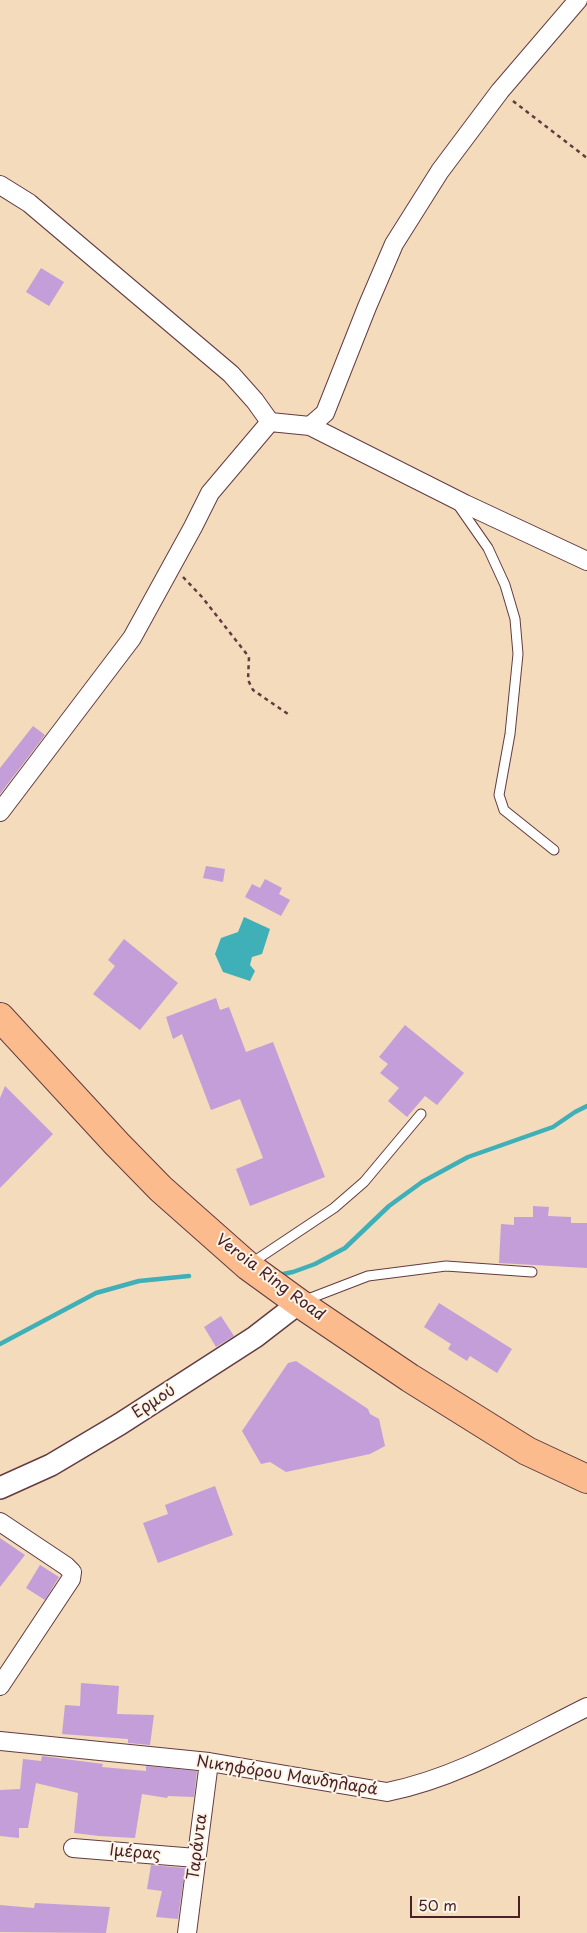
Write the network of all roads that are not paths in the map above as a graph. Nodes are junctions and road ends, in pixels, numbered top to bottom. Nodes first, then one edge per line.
1 (578, 0) edge
2 (0, 185) edge
3 (270, 422) junction
4 (310, 426) junction
5 (454, 498) junction
6 (587, 561) edge
7 (0, 812) edge
8 (554, 850) dead end
9 (0, 1017) edge
10 (421, 1114) dead end
11 (248, 1266) junction
12 (532, 1272) dead end
13 (298, 1303) junction
14 (587, 1478) edge
15 (0, 1488) edge
16 (0, 1522) edge
17 (0, 1686) edge
18 (587, 1708) edge
19 (0, 1742) edge
20 (209, 1762) junction
21 (73, 1848) dead end
22 (196, 1858) junction
23 (187, 1933) edge

1 - 4 street
2 - 3 street
3 - 4 street
3 - 7 street
4 - 5 street
5 - 6 street
5 - 8 lane
9 - 11 main road, Verοia Ring Road
10 - 11 lane
11 - 13 main road, Verοia Ring Road
12 - 13 lane
13 - 14 main road, Verοia Ring Road
13 - 15 street, Ερμού
16 - 17 street
18 - 20 street, Νικηφόρου Μανδηλαρά
19 - 20 street, Νικηφόρου Μανδηλαρά
20 - 22 street, Ταράντα
21 - 22 street, Ιμέρας
22 - 23 street, Ταράντα

